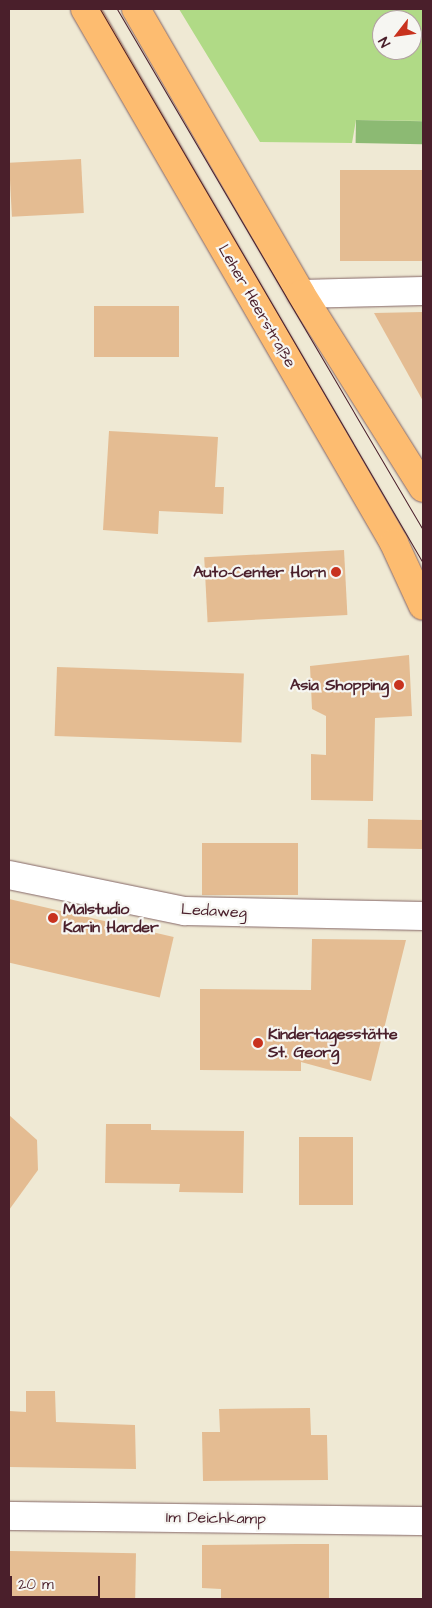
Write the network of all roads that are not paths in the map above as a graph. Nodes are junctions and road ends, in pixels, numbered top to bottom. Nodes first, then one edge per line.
1 (85, 9) edge
2 (136, 9) edge
3 (423, 291) edge
4 (301, 294) junction
5 (423, 488) edge
6 (423, 606) edge
7 (9, 875) edge
8 (423, 916) edge
9 (9, 1516) edge
10 (423, 1521) edge

1 - 6 main road, Leher Heerstraße
2 - 4 main road
3 - 4 street
4 - 5 main road
7 - 8 street, Ledaweg
9 - 10 street, Im Deichkamp

